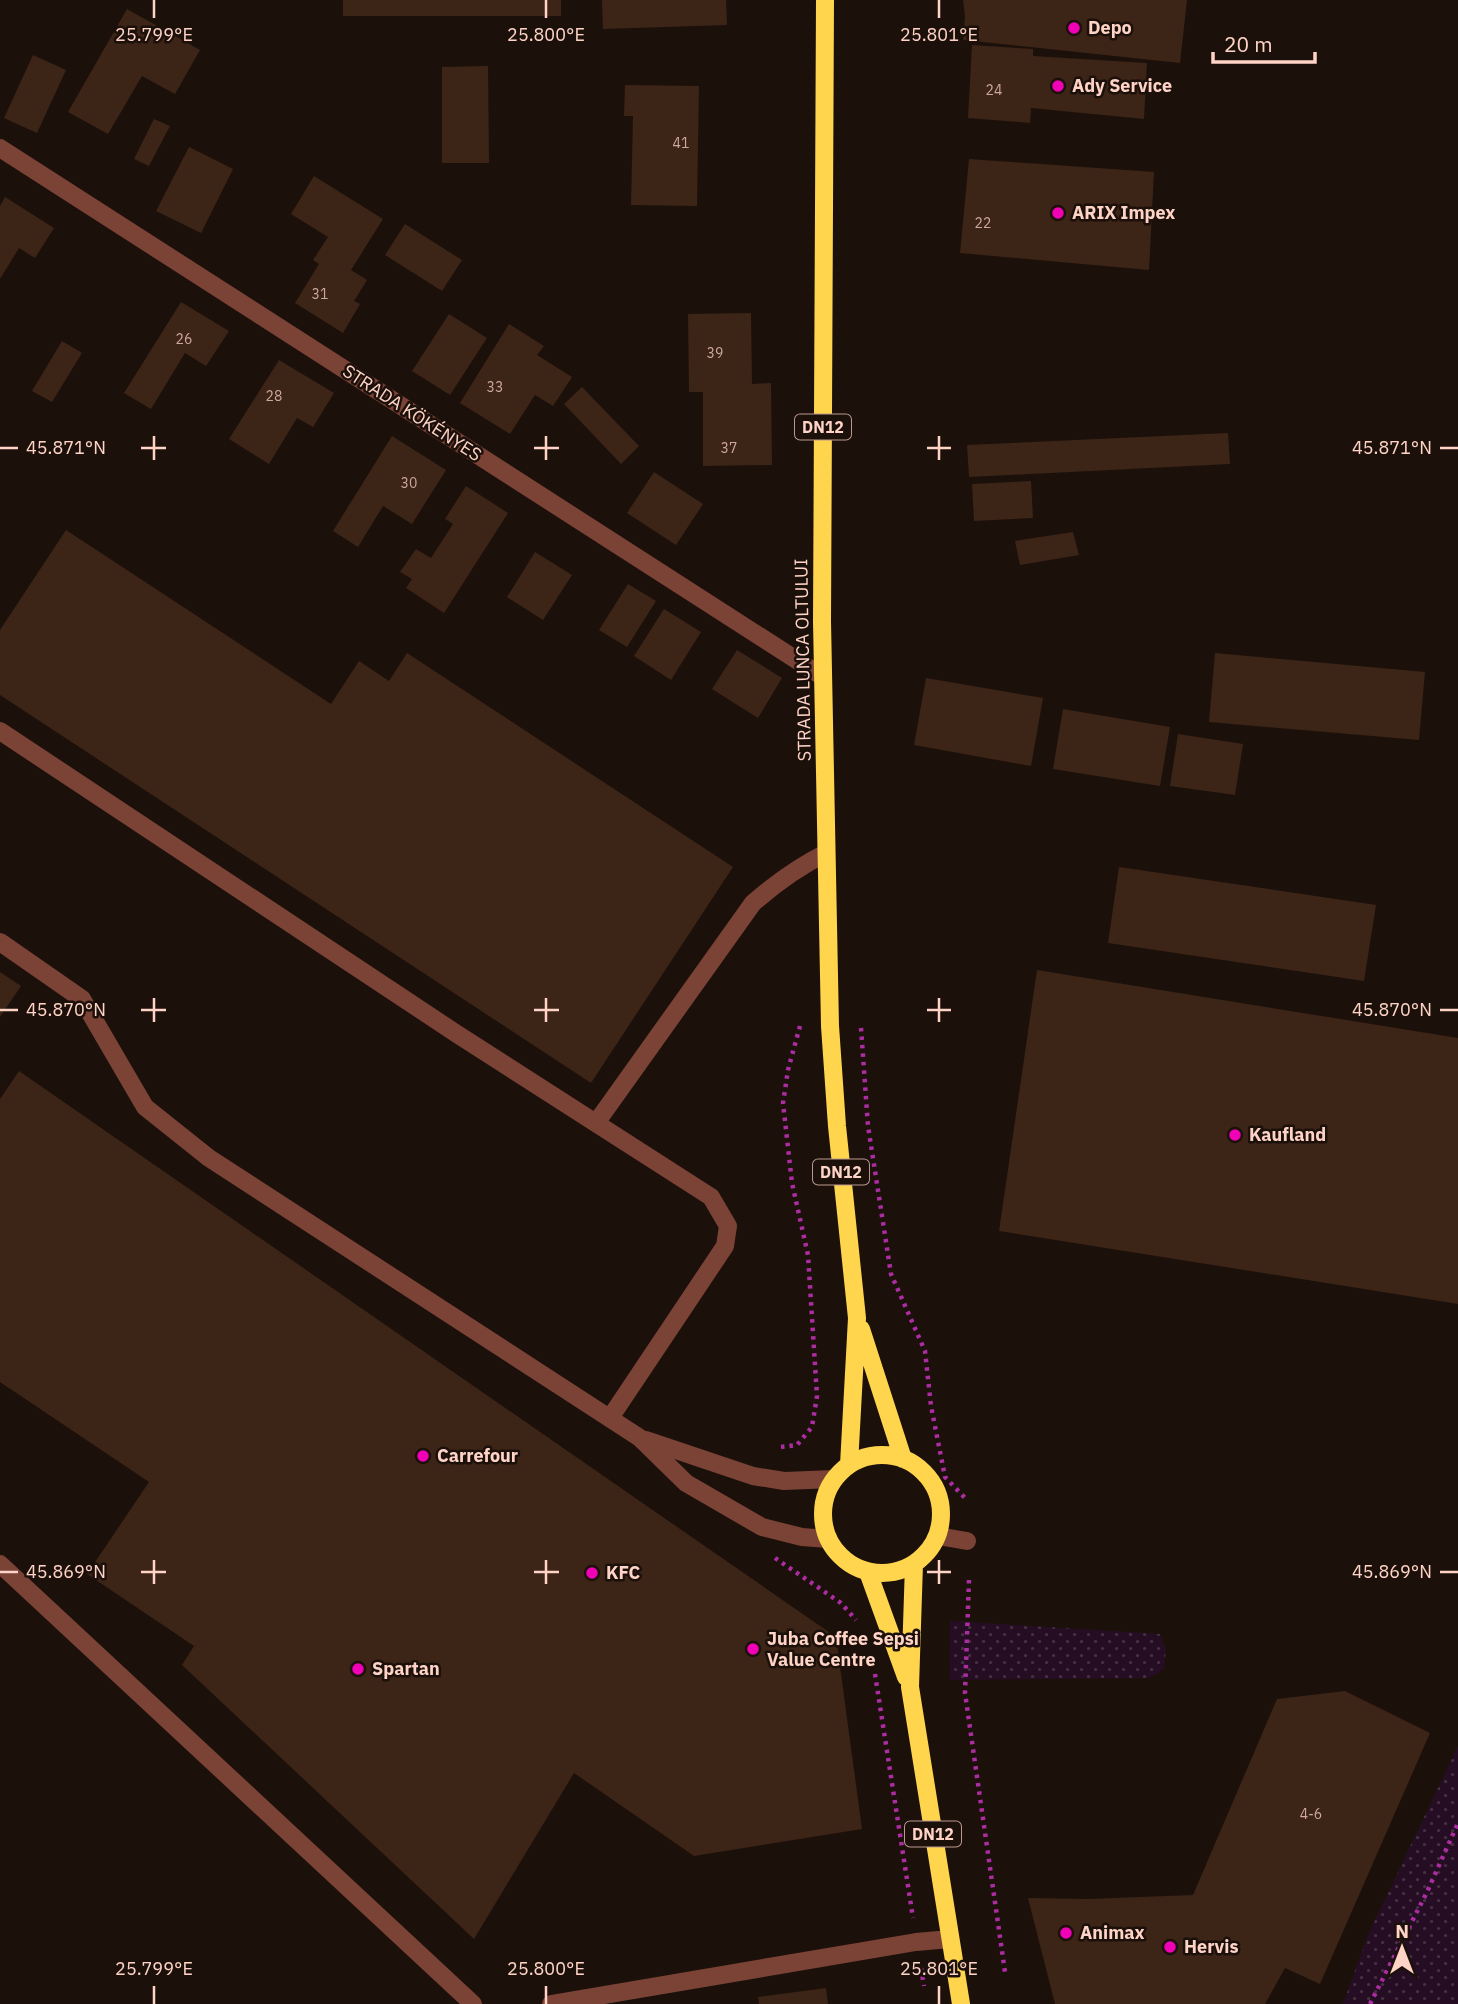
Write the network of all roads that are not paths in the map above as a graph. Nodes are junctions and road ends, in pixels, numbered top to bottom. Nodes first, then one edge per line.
1 (825, 0) edge
2 (0, 148) edge
3 (823, 677) junction
4 (0, 731) edge
5 (826, 853) junction
6 (0, 942) edge
7 (596, 1122) junction
8 (857, 1318) junction
9 (610, 1418) junction
10 (640, 1438) junction
11 (903, 1459) junction
12 (849, 1465) junction
13 (834, 1479) junction
14 (938, 1536) junction
15 (828, 1538) junction
16 (967, 1541) dead end
17 (0, 1564) edge
18 (914, 1564) junction
19 (868, 1572) junction
20 (910, 1687) junction
21 (950, 1939) junction
22 (473, 2004) edge
23 (551, 2004) edge
24 (961, 2004) edge

1 - 3 main road, STRADA LUNCA OLTULUI / DN12
2 - 3 street, STRADA KÖKÉNYES
3 - 5 main road, STRADA LUNCA OLTULUI / DN12
4 - 7 street
5 - 7 street
5 - 8 main road, STRADA LUNCA OLTULUI / DN12
6 - 9 street
7 - 9 street
8 - 11 main road
8 - 12 main road
9 - 10 street
10 - 13 street
10 - 15 street
11 - 12 main road
11 - 14 main road
12 - 13 main road
13 - 15 main road
14 - 16 street
14 - 18 main road
15 - 19 main road
17 - 22 street
18 - 19 main road
18 - 20 main road
19 - 20 main road
20 - 21 main road, DN12
21 - 23 street
21 - 24 main road, DN12

